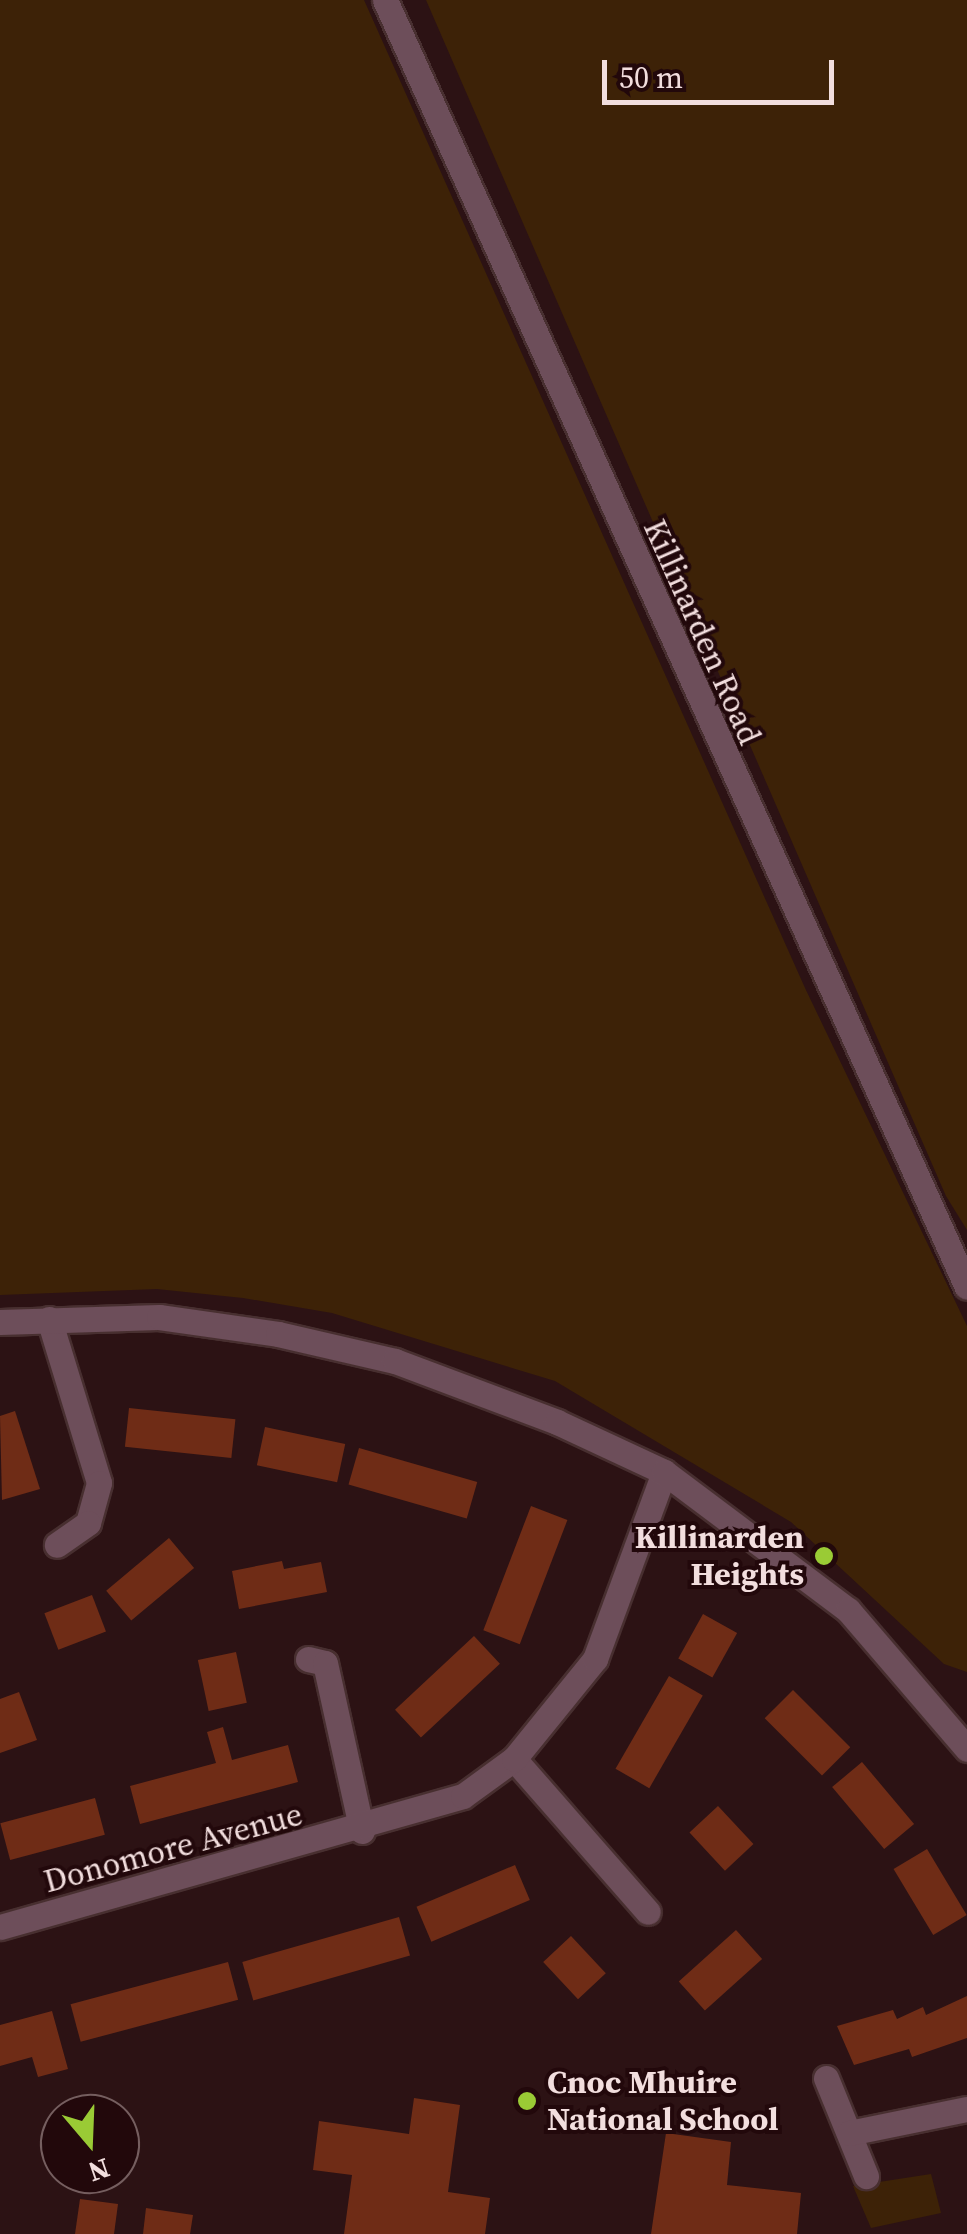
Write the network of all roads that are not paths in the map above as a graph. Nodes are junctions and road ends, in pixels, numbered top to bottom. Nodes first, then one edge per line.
1 (385, 0) edge
2 (967, 1288) edge
3 (50, 1318) junction
4 (0, 1322) edge
5 (664, 1472) junction
6 (57, 1544) dead end
7 (308, 1659) dead end
8 (965, 1741) edge
9 (514, 1759) junction
10 (362, 1831) junction
11 (648, 1912) dead end
12 (0, 1927) edge
13 (826, 2078) dead end
14 (967, 2109) edge
15 (848, 2132) junction
16 (866, 2176) dead end

1 - 2 street, Killinarden Road
3 - 4 street
3 - 5 street
3 - 6 street
5 - 8 street
5 - 9 street, Donomore Avenue
7 - 10 street
9 - 10 street, Donomore Avenue
9 - 11 street
10 - 12 street, Donomore Avenue
13 - 15 street
14 - 15 street
15 - 16 street

